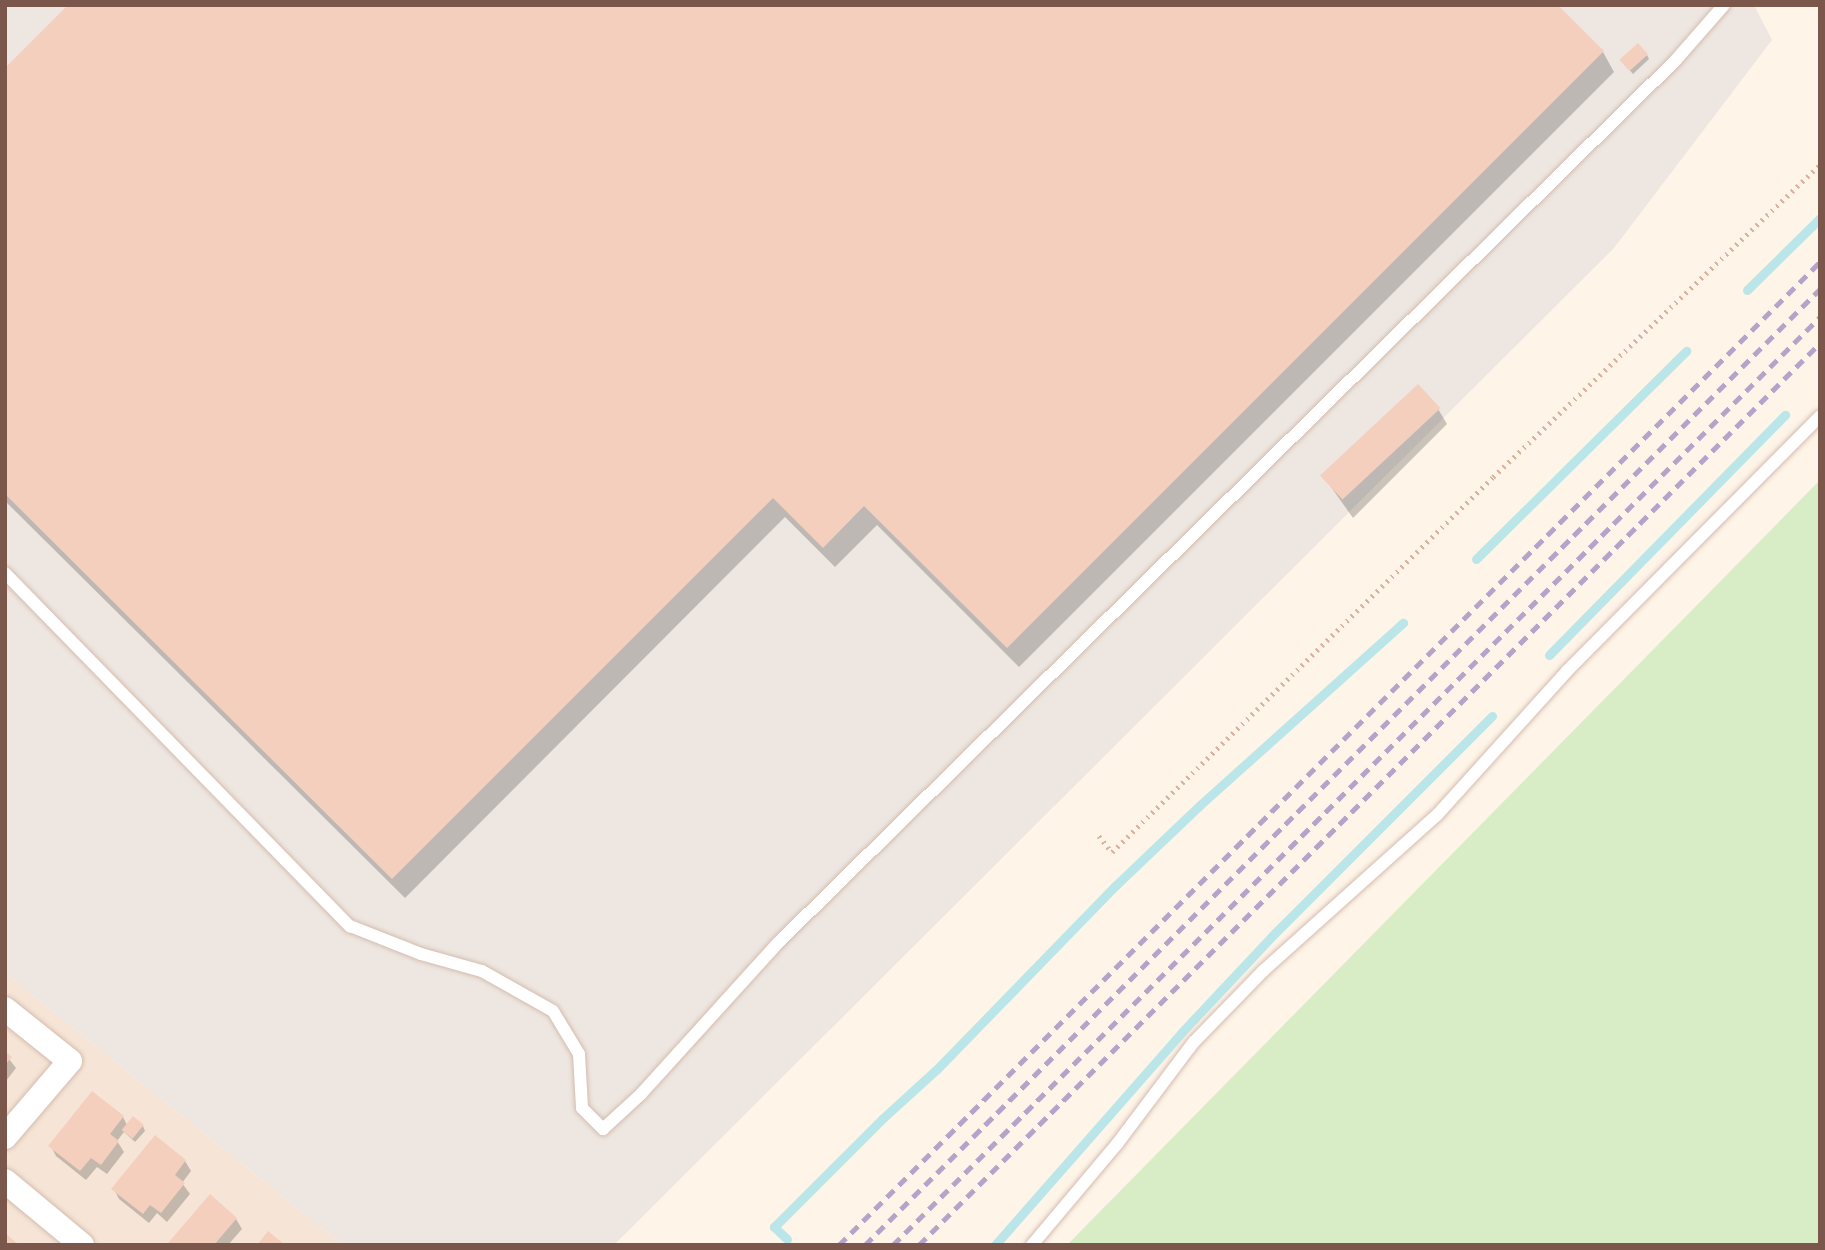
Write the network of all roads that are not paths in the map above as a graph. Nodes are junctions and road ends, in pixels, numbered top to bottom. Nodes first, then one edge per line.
1 (1724, 5) edge
2 (1820, 416) edge
3 (5, 573) edge
4 (5, 1009) edge
5 (5, 1137) edge
6 (5, 1181) edge
7 (82, 1245) edge
8 (1032, 1245) edge

1 - 3 lane
2 - 8 lane
4 - 5 street
6 - 7 street

